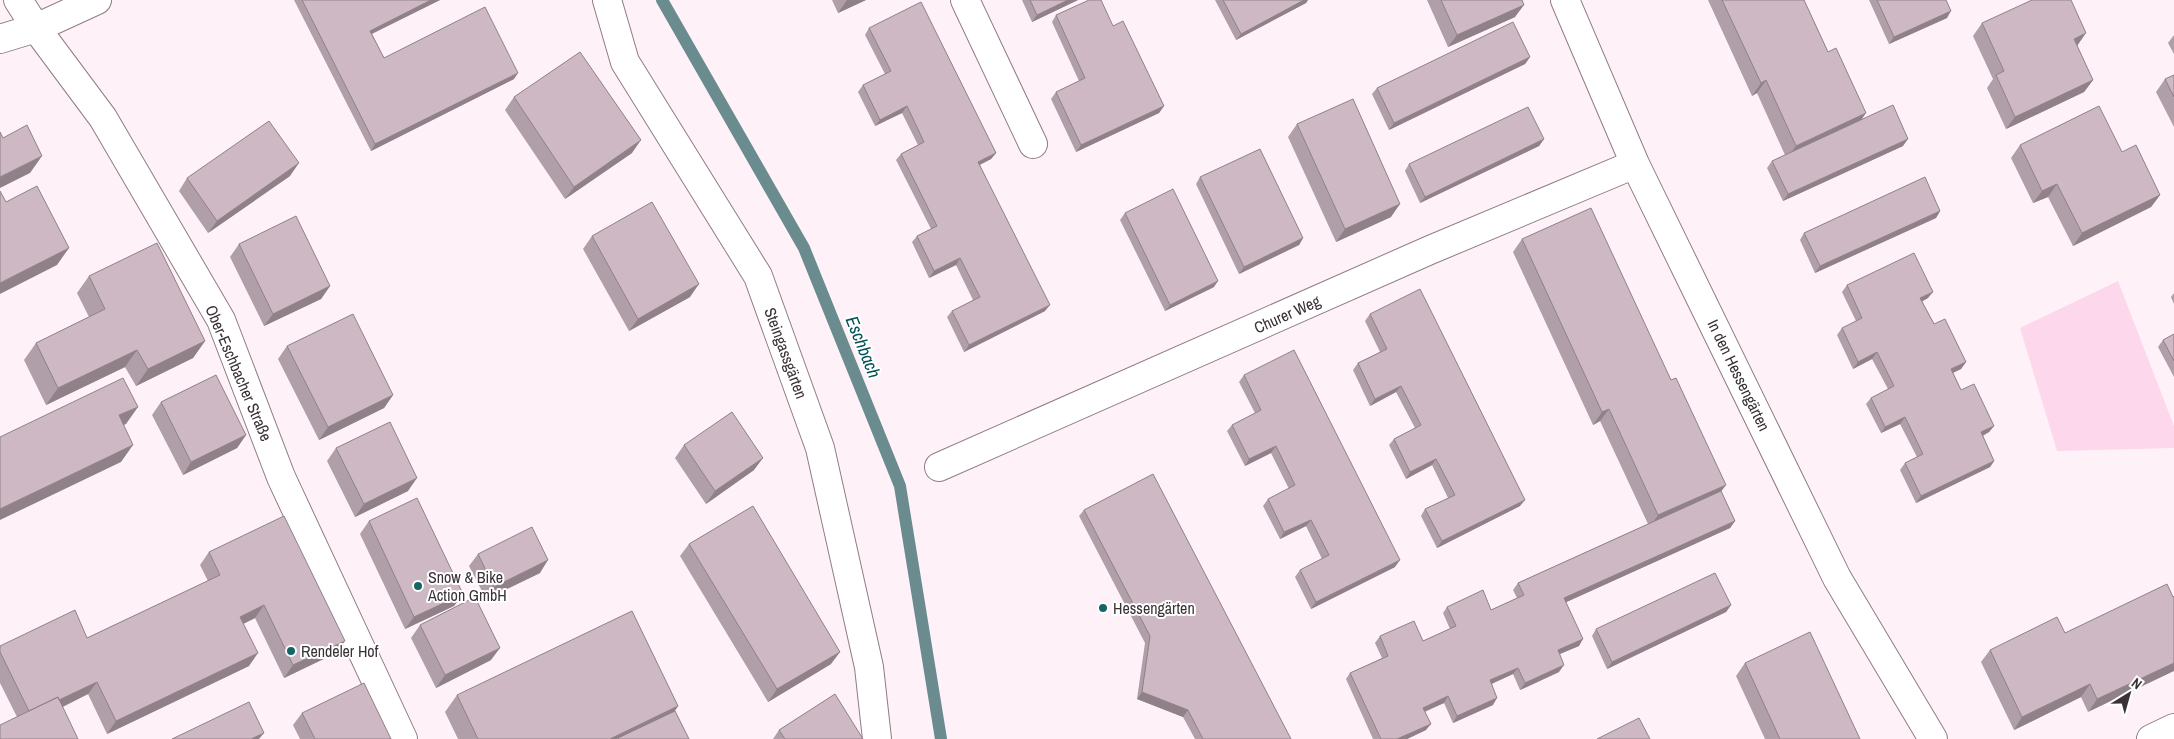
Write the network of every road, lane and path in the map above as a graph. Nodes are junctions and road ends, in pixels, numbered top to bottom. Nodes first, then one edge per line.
1 (18, 0) edge
2 (97, 0) edge
3 (607, 0) edge
4 (965, 0) edge
5 (1565, 0) edge
6 (36, 28) junction
7 (0, 39) edge
8 (1033, 144) dead end
9 (1636, 164) junction
10 (940, 468) dead end
11 (2174, 728) edge
12 (403, 739) edge
13 (877, 739) edge
14 (1933, 739) edge
15 (2151, 739) edge

1 - 6 street, Ober-Eschbacher Straße
2 - 6 street
3 - 13 street, Steingassgärten
4 - 8 street
5 - 9 street, In den Hessengärten
6 - 7 street
6 - 12 street, Ober-Eschbacher Straße
9 - 10 street, Churer Weg
9 - 14 street, In den Hessengärten
11 - 15 street

